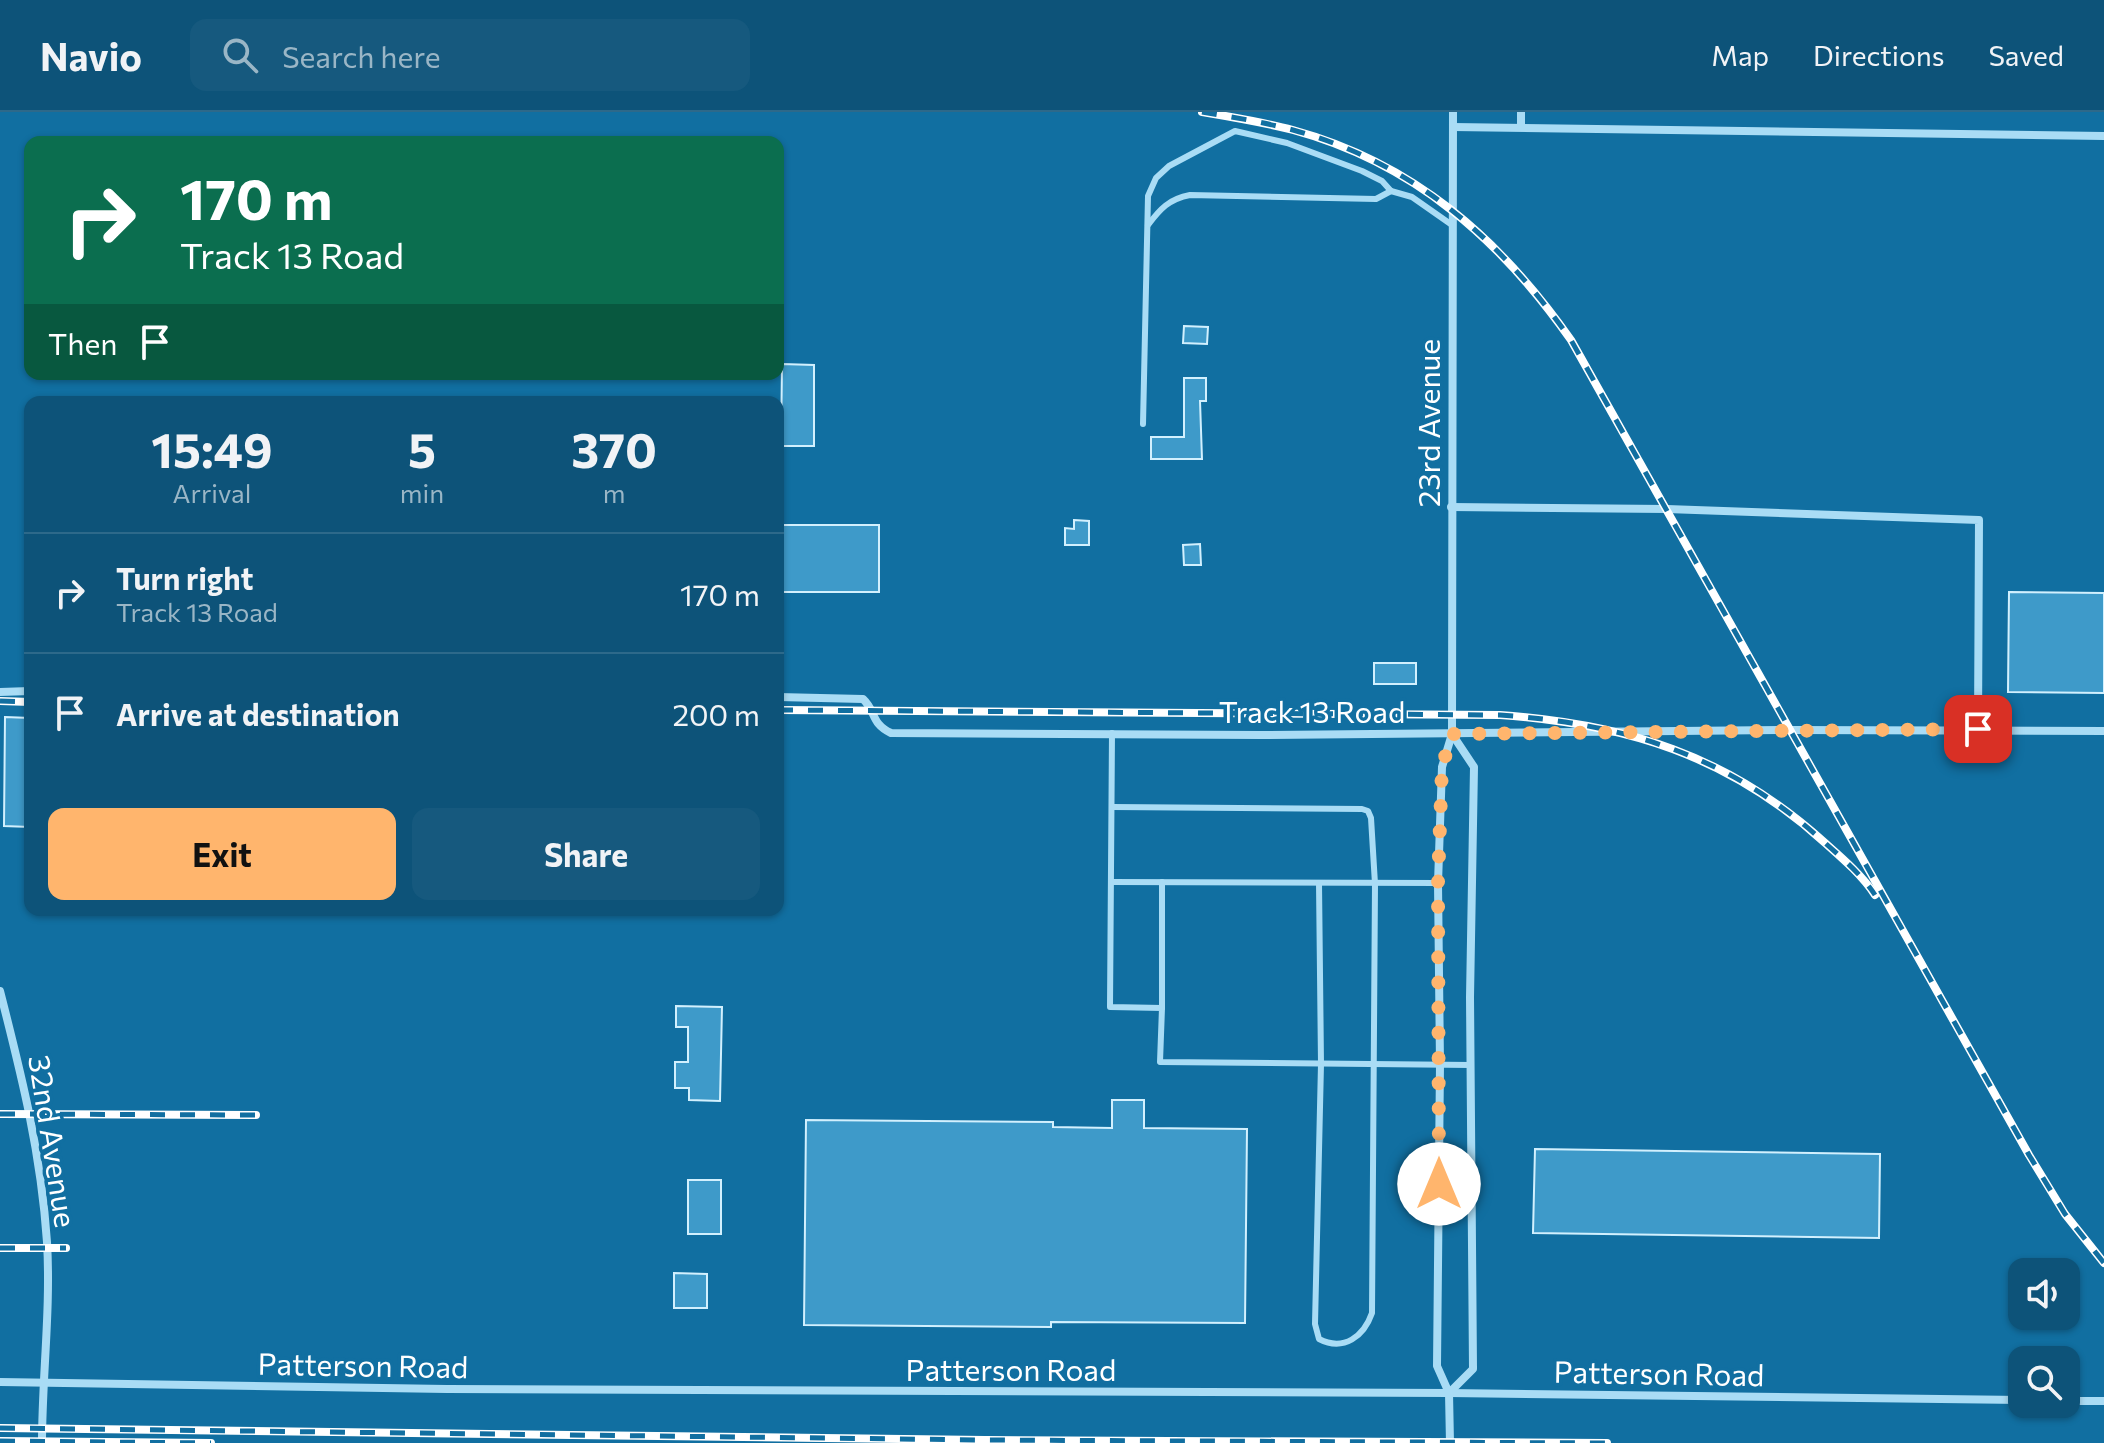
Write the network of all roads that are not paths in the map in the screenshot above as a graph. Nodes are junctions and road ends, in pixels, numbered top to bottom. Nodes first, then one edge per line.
1 (1453, 112) edge
2 (1521, 112) edge
3 (1453, 127) junction
4 (1521, 127) junction
5 (2104, 136) edge
6 (1391, 191) junction
7 (1148, 225) junction
8 (1452, 225) junction
9 (1143, 424) dead end
10 (1451, 507) junction
11 (24, 691) edge
12 (0, 692) edge
13 (784, 697) edge
14 (1978, 729) junction
15 (2104, 731) edge
16 (1112, 733) junction
17 (1452, 734) junction
18 (1112, 807) junction
19 (1111, 882) junction
20 (1162, 882) junction
21 (1319, 883) junction
22 (1438, 883) junction
23 (1375, 884) junction
24 (0, 991) edge
25 (1162, 1008) junction
26 (1321, 1064) junction
27 (1375, 1064) junction
28 (1440, 1064) junction
29 (1471, 1065) junction
30 (0, 1382) edge
31 (42, 1383) junction
32 (1449, 1393) junction
33 (2008, 1400) edge
34 (2080, 1401) edge
35 (2104, 1401) edge
36 (42, 1443) edge
37 (1450, 1443) edge

1 - 3 street, 23rd Avenue
2 - 4 street
3 - 4 street
3 - 8 street, 23rd Avenue
4 - 5 street
6 - 7 lane
6 - 7 lane
6 - 8 lane
7 - 9 lane
8 - 10 street, 23rd Avenue
10 - 14 street
10 - 17 street, 23rd Avenue
11 - 12 street
13 - 16 street, Track 13 Road
14 - 15 street, Track 13 Road
14 - 17 street, Track 13 Road
16 - 17 street, Track 13 Road
16 - 18 lane
17 - 22 street, 23rd Avenue
17 - 29 street
18 - 19 lane
18 - 23 lane
19 - 20 lane
19 - 25 lane
20 - 21 lane
20 - 25 lane
21 - 23 lane
21 - 26 lane
22 - 23 lane
22 - 28 street, 23rd Avenue
23 - 27 lane
24 - 31 street, 32nd Avenue
25 - 26 lane
26 - 27 lane
26 - 27 lane
27 - 28 lane
28 - 29 lane
28 - 32 street, 23rd Avenue
29 - 32 street
30 - 31 street, Patterson Road
31 - 32 street, Patterson Road
31 - 36 street, 32nd Avenue
32 - 33 street, Patterson Road
32 - 37 street, 23rd Avenue
34 - 35 street

